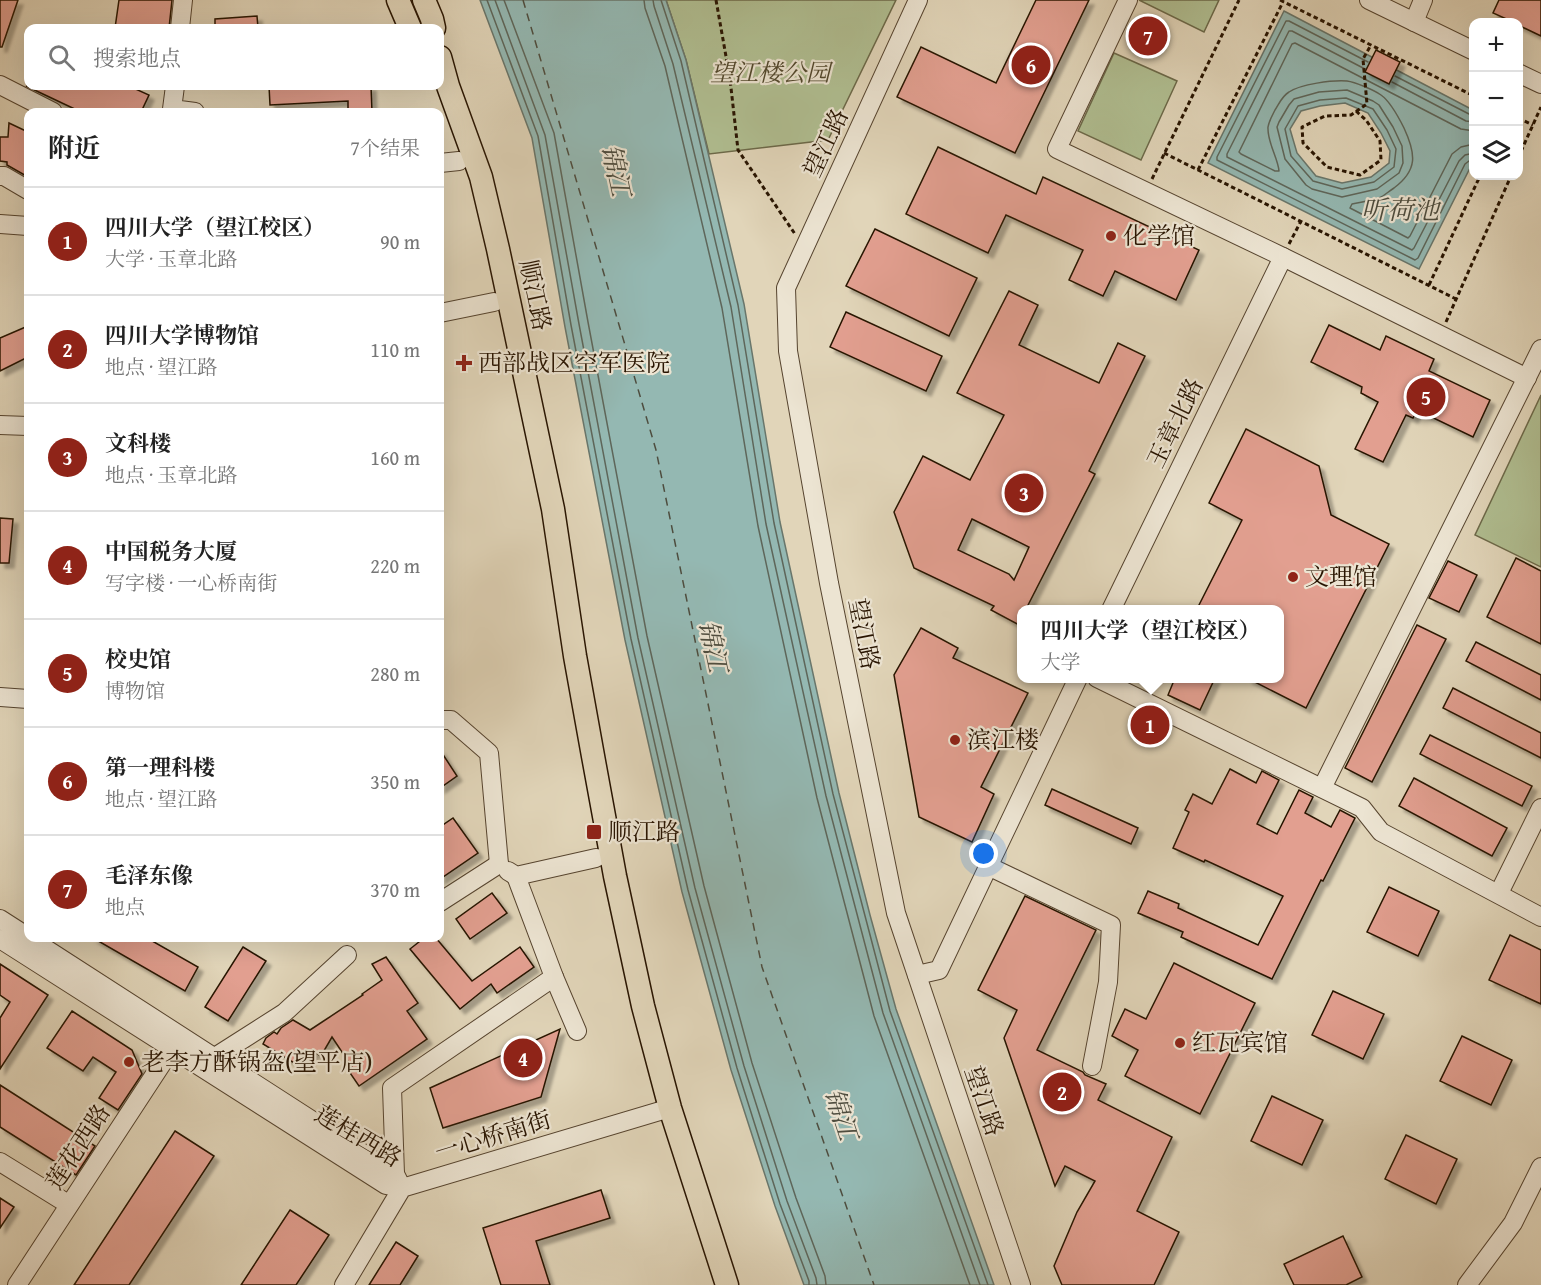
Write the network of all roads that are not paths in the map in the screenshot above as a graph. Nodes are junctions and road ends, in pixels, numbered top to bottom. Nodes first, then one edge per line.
1 (183, 0) edge
2 (398, 0) edge
3 (424, 0) edge
4 (918, 0) edge
5 (1128, 0) edge
6 (1369, 0) edge
7 (1424, 0) edge
8 (1414, 22) junction
9 (180, 24) edge
10 (408, 24) edge
11 (433, 24) edge
12 (1469, 49) edge
13 (444, 72) edge
14 (1523, 75) edge
15 (1541, 84) edge
16 (0, 85) edge
17 (174, 90) edge
18 (433, 90) edge
19 (45, 108) edge
20 (172, 108) edge
21 (437, 108) edge
22 (444, 140) edge
23 (449, 162) edge
24 (0, 176) edge
25 (24, 188) edge
26 (0, 225) edge
27 (24, 226) edge
28 (1282, 257) junction
29 (494, 302) junction
30 (444, 312) edge
31 (1541, 349) edge
32 (1527, 378) junction
33 (0, 425) edge
34 (24, 426) edge
35 (1114, 605) edge
36 (1076, 683) edge
37 (1107, 683) edge
38 (0, 697) edge
39 (24, 699) edge
40 (444, 720) edge
41 (1322, 788) junction
42 (1541, 808) edge
43 (596, 858) junction
44 (499, 864) junction
45 (988, 866) junction
46 (516, 876) junction
47 (1499, 893) junction
48 (444, 899) edge
49 (1541, 917) edge
50 (0, 919) edge
51 (24, 930) edge
52 (0, 939) edge
53 (41, 942) edge
54 (346, 955) dead end
55 (917, 975) junction
56 (554, 977) junction
57 (577, 1031) dead end
58 (176, 1042) junction
59 (215, 1058) junction
60 (1092, 1066) dead end
61 (663, 1110) junction
62 (0, 1162) edge
63 (1541, 1167) edge
64 (399, 1181) junction
65 (68, 1204) junction
66 (17, 1285) edge
67 (344, 1285) edge
68 (712, 1285) edge
69 (727, 1285) edge
70 (1021, 1285) edge
71 (1467, 1285) edge

1 - 9 street
2 - 10 main road
3 - 11 main road
4 - 55 street, 望江路
5 - 28 street
6 - 8 street
7 - 8 street
8 - 12 street
13 - 61 main road, 顺江路
14 - 15 street
16 - 19 street
17 - 20 street
18 - 21 main road, 顺江路
22 - 23 main road, 顺江路
23 - 29 main road, 顺江路
24 - 25 street
26 - 27 street
28 - 32 street
28 - 35 street, 玉章北路
29 - 30 street
29 - 43 main road, 顺江路
31 - 32 street
32 - 41 street
33 - 34 street
36 - 45 street
37 - 41 street
38 - 39 street
40 - 44 street
41 - 47 street
42 - 47 street
43 - 46 street
43 - 61 main road, 顺江路
44 - 46 street
44 - 48 street
45 - 55 street
45 - 60 street
46 - 56 street
47 - 49 street
50 - 51 street, 莲桂西路
52 - 58 street, 莲桂西路
53 - 58 street, 莲桂西路
54 - 59 street
55 - 70 street, 望江路
56 - 57 street
56 - 64 street
58 - 59 street, 莲桂西路
58 - 64 street, 莲桂西路
58 - 65 street, 莲花西路
59 - 64 street, 莲桂西路
61 - 64 street, 一心桥南街
61 - 68 main road, 顺江路
61 - 69 main road, 顺江路
62 - 65 street
63 - 71 street
64 - 67 street
65 - 66 street, 莲花西路

